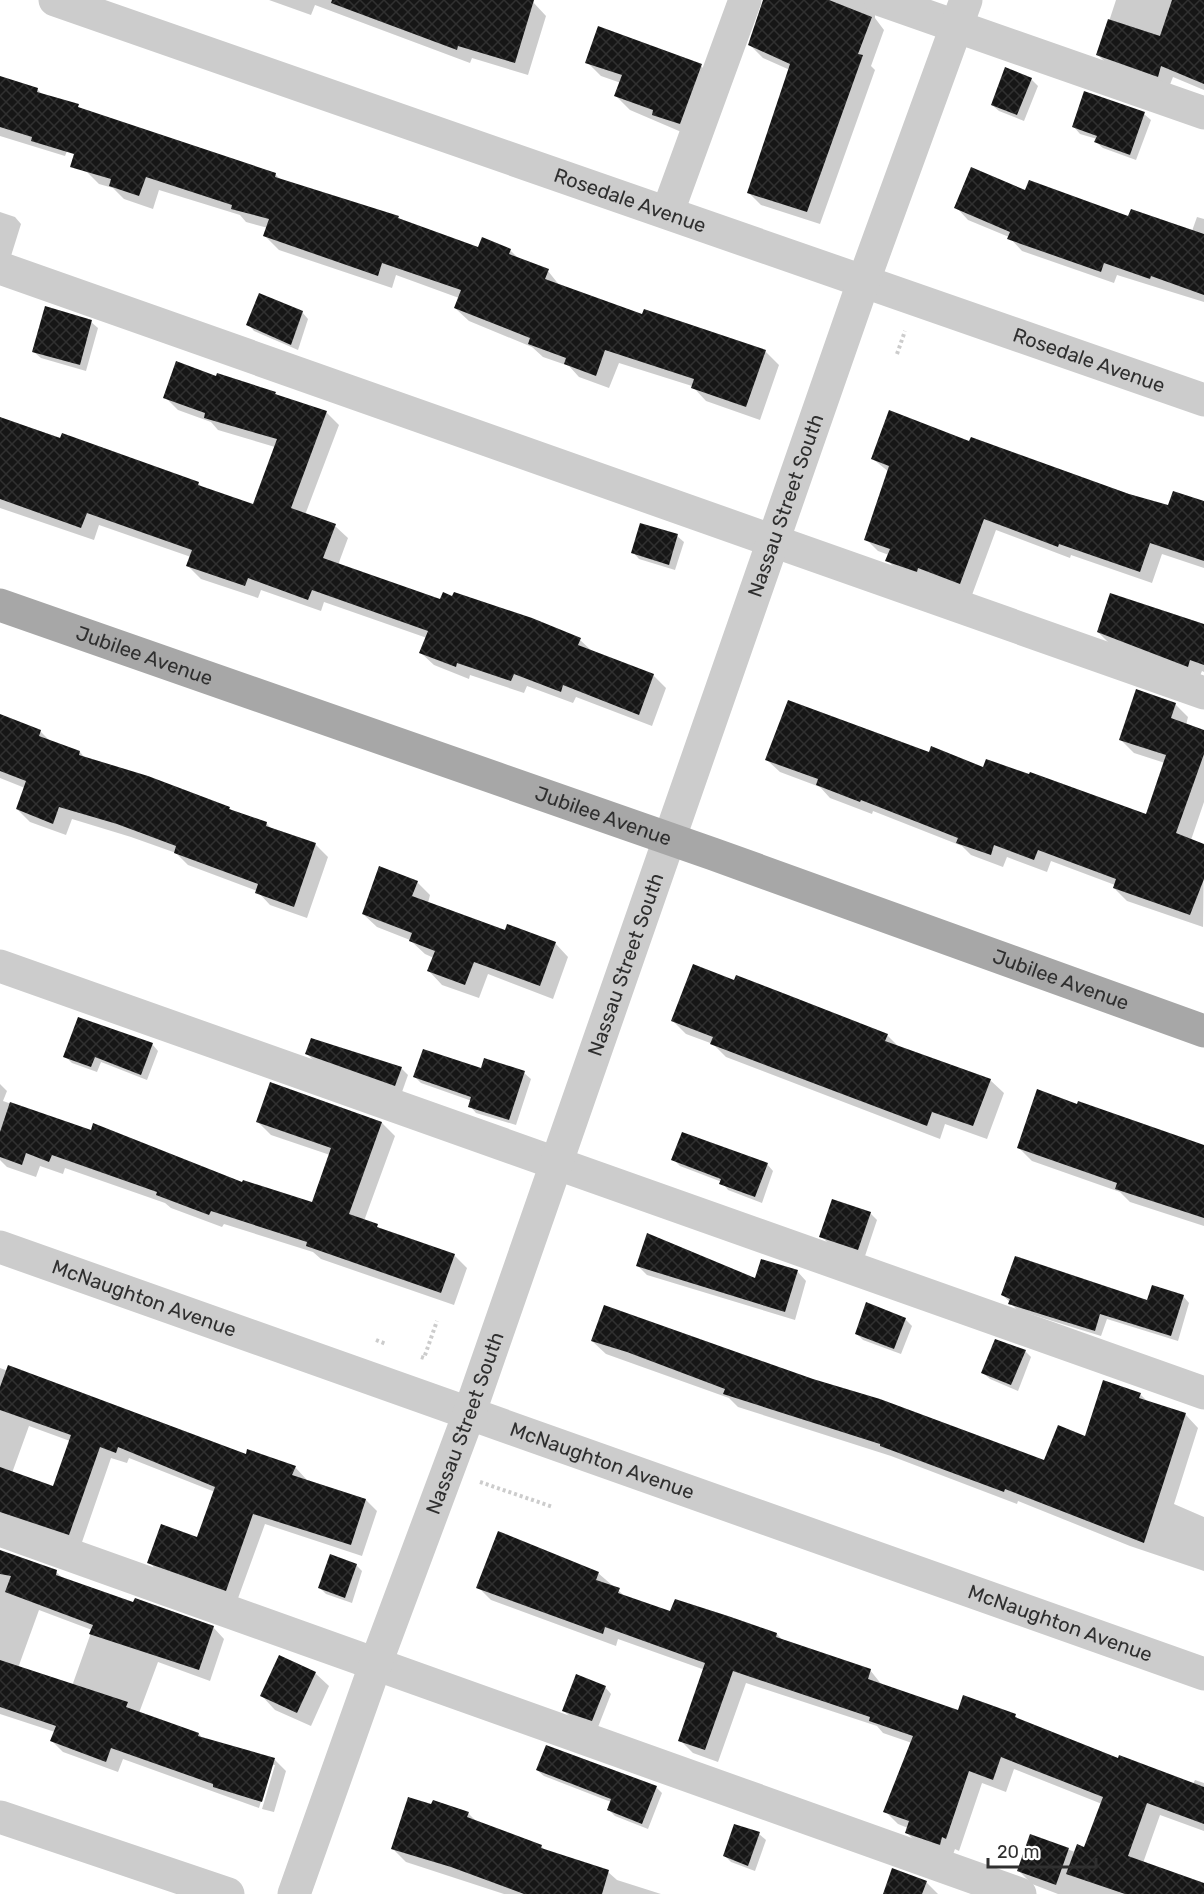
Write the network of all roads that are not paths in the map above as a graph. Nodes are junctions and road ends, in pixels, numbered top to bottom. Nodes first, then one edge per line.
1 (56, 0) edge
2 (745, 0) edge
3 (882, 0) edge
4 (961, 13) edge
5 (1204, 113) edge
6 (668, 211) junction
7 (0, 268) edge
8 (864, 280) junction
9 (1204, 400) edge
10 (774, 540) junction
11 (0, 604) edge
12 (1204, 693) edge
13 (670, 839) junction
14 (0, 966) edge
15 (1204, 1031) edge
16 (557, 1164) junction
17 (0, 1248) edge
18 (1204, 1393) edge
19 (470, 1414) junction
20 (0, 1530) edge
21 (376, 1663) junction
22 (1204, 1674) edge
23 (0, 1817) edge
24 (228, 1894) edge
25 (294, 1894) edge
26 (1020, 1894) edge

1 - 6 street, Rosedale Avenue
2 - 6 street
3 - 4 street
4 - 5 street
4 - 8 street, Nassau Street South
6 - 8 street, Rosedale Avenue
7 - 10 street
8 - 9 street, Rosedale Avenue
8 - 10 street, Nassau Street South
10 - 12 street
10 - 13 street, Nassau Street South
11 - 13 main road, Jubilee Avenue
13 - 15 main road, Jubilee Avenue
13 - 16 street, Nassau Street South
14 - 16 street
16 - 18 street
16 - 19 street, Nassau Street South
17 - 19 street, McNaughton Avenue
19 - 21 street, Nassau Street South
19 - 22 street, McNaughton Avenue
20 - 21 street
21 - 25 street, Nassau Street South
21 - 26 street
23 - 24 street

